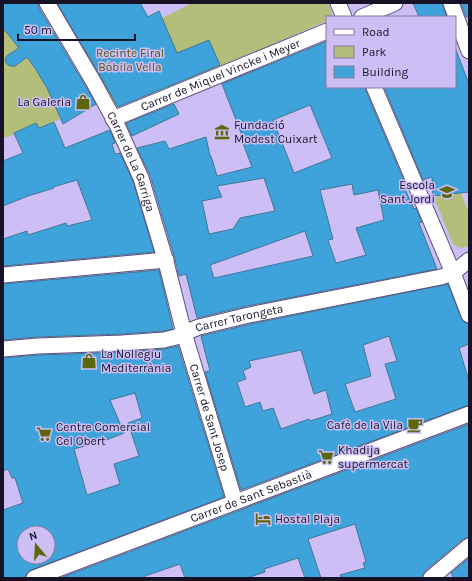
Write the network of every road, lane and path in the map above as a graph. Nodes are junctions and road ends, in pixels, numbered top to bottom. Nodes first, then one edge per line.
1 (47, 3) edge
2 (338, 3) edge
3 (395, 3) edge
4 (451, 3) edge
5 (344, 16) edge
6 (364, 16) edge
7 (456, 16) edge
8 (456, 17) edge
9 (326, 32) edge
10 (469, 52) edge
11 (374, 88) edge
12 (113, 119) junction
13 (166, 260) junction
14 (469, 260) edge
15 (453, 273) junction
16 (3, 275) edge
17 (469, 315) edge
18 (184, 333) junction
19 (3, 349) edge
20 (469, 414) edge
21 (235, 502) junction
22 (469, 546) edge
23 (67, 572) edge
24 (440, 575) edge
25 (34, 578) edge

1 - 12 street, Carrer de La Garriga
2 - 5 street
3 - 6 street
4 - 7 street
8 - 10 street
9 - 12 street, Carrer de Miquel Vincke i Meyer
11 - 15 street
12 - 13 street, Carrer de La Garriga
13 - 16 street
13 - 18 street, Carrer de La Garriga
14 - 15 street, Carrer Tarongeta
15 - 17 street
15 - 18 street, Carrer Tarongeta
18 - 19 street, Carrer Tarongeta
18 - 21 street, Carrer de Sant Josep
20 - 21 street, Carrer de Sant Sebastià
21 - 23 street, Carrer de Sant Sebastià
22 - 24 street
23 - 25 street, Carrer de Sant Sebastià

